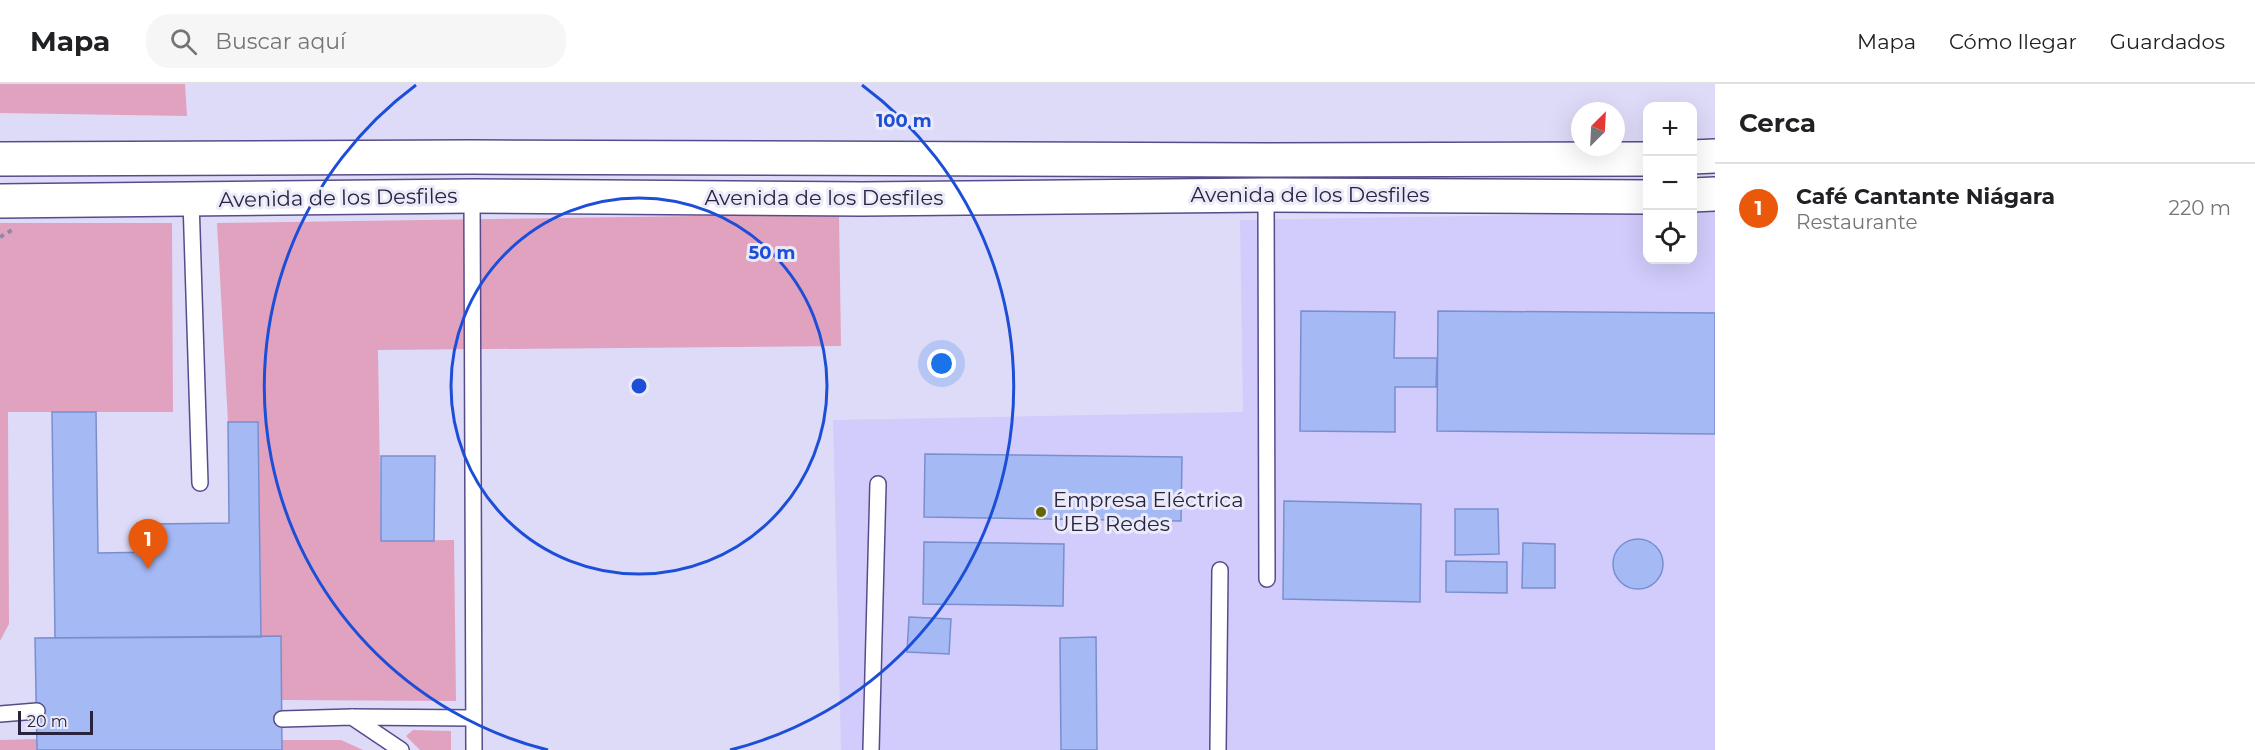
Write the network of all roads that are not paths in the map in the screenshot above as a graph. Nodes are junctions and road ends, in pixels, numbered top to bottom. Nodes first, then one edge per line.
1 (1715, 156) edge
2 (472, 157) junction
3 (1697, 157) edge
4 (0, 159) edge
5 (1643, 159) edge
6 (1266, 160) junction
7 (1715, 194) edge
8 (1266, 195) junction
9 (1697, 195) edge
10 (472, 196) junction
11 (1643, 197) edge
12 (191, 200) junction
13 (0, 201) edge
14 (200, 483) dead end
15 (878, 484) dead end
16 (1220, 570) dead end
17 (1266, 579) dead end
18 (37, 711) dead end
19 (0, 714) edge
20 (352, 717) junction
21 (474, 718) junction
22 (282, 719) dead end
23 (401, 750) edge
24 (474, 750) edge
25 (871, 750) edge
26 (1218, 750) edge

1 - 3 highway
2 - 4 highway, Avenida de los Desfiles
2 - 6 highway, Avenida de los Desfiles
2 - 10 highway
5 - 6 highway, Avenida de los Desfiles
6 - 8 highway
7 - 9 highway
8 - 10 highway, Avenida de los Desfiles
8 - 11 highway, Avenida de los Desfiles
8 - 17 lane
10 - 12 highway, Avenida de los Desfiles
10 - 21 lane
12 - 13 highway, Avenida de los Desfiles
12 - 14 lane
15 - 25 lane
16 - 26 lane
18 - 19 lane
20 - 21 lane
20 - 22 lane
20 - 23 lane
21 - 24 lane

